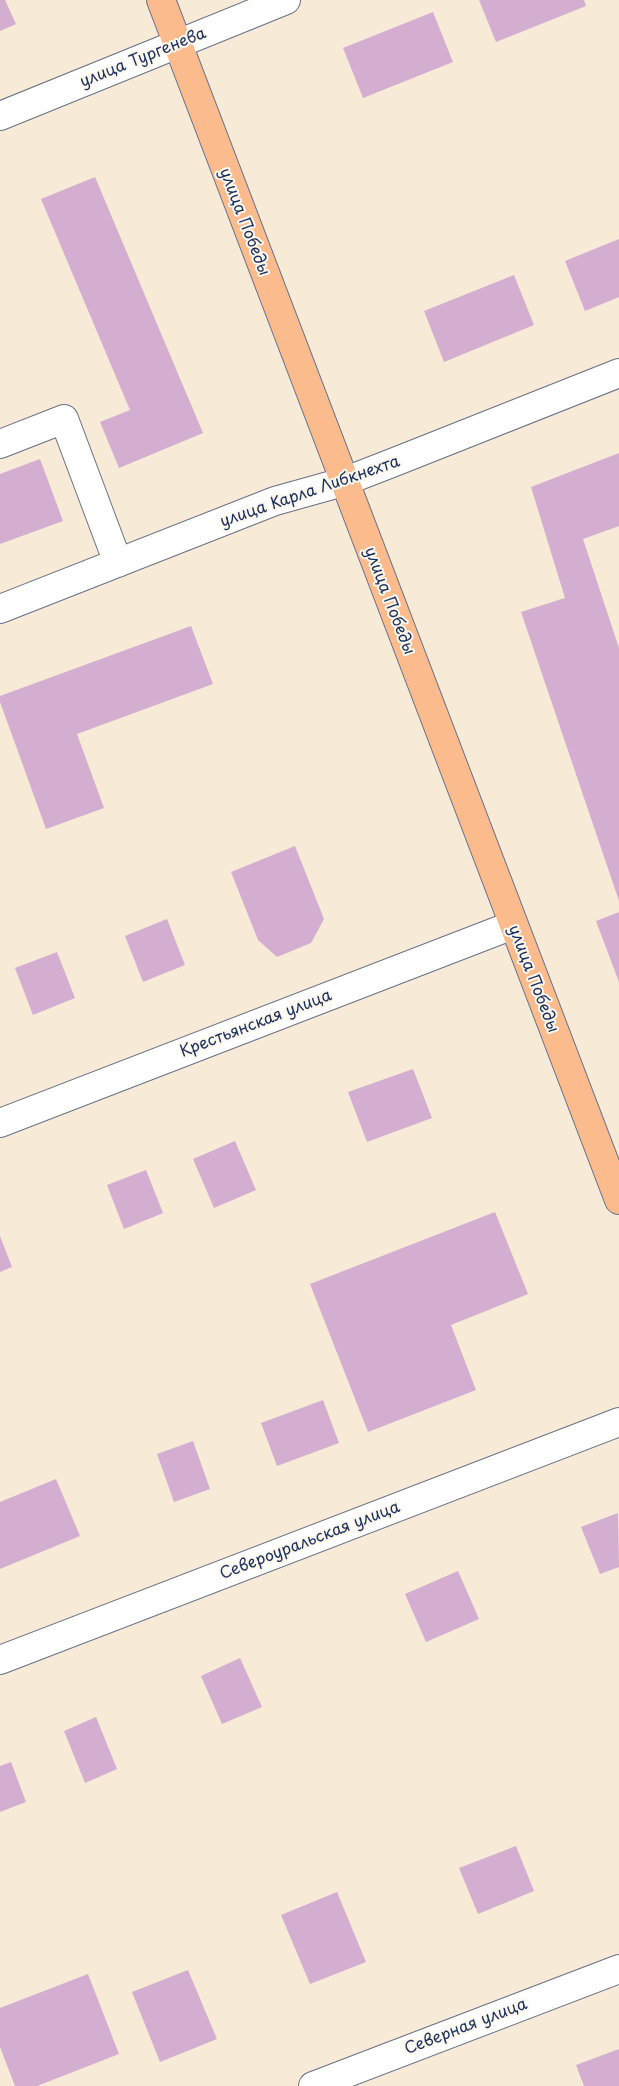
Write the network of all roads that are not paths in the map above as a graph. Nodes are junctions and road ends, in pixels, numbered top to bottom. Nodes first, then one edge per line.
1 (161, 0) edge
2 (286, 0) edge
3 (177, 44) junction
4 (0, 116) edge
5 (619, 373) edge
6 (0, 444) edge
7 (343, 482) junction
8 (118, 563) junction
9 (0, 609) edge
10 (513, 925) junction
11 (0, 1123) edge
12 (619, 1200) edge
13 (619, 1422) edge
14 (0, 1660) edge
15 (619, 1969) edge
16 (313, 2086) edge

1 - 3 main road, улица Победы
2 - 3 street, улица Тургенева
3 - 4 street, улица Тургенева
3 - 7 main road, улица Победы
5 - 7 street, улица Карла Либкнехта
6 - 8 street
7 - 8 street, улица Карла Либкнехта
7 - 10 main road, улица Победы
8 - 9 street, улица Карла Либкнехта
10 - 11 street, Крестьянская улица
10 - 12 main road, улица Победы
13 - 14 street, Североуральская улица
15 - 16 street, Северная улица

